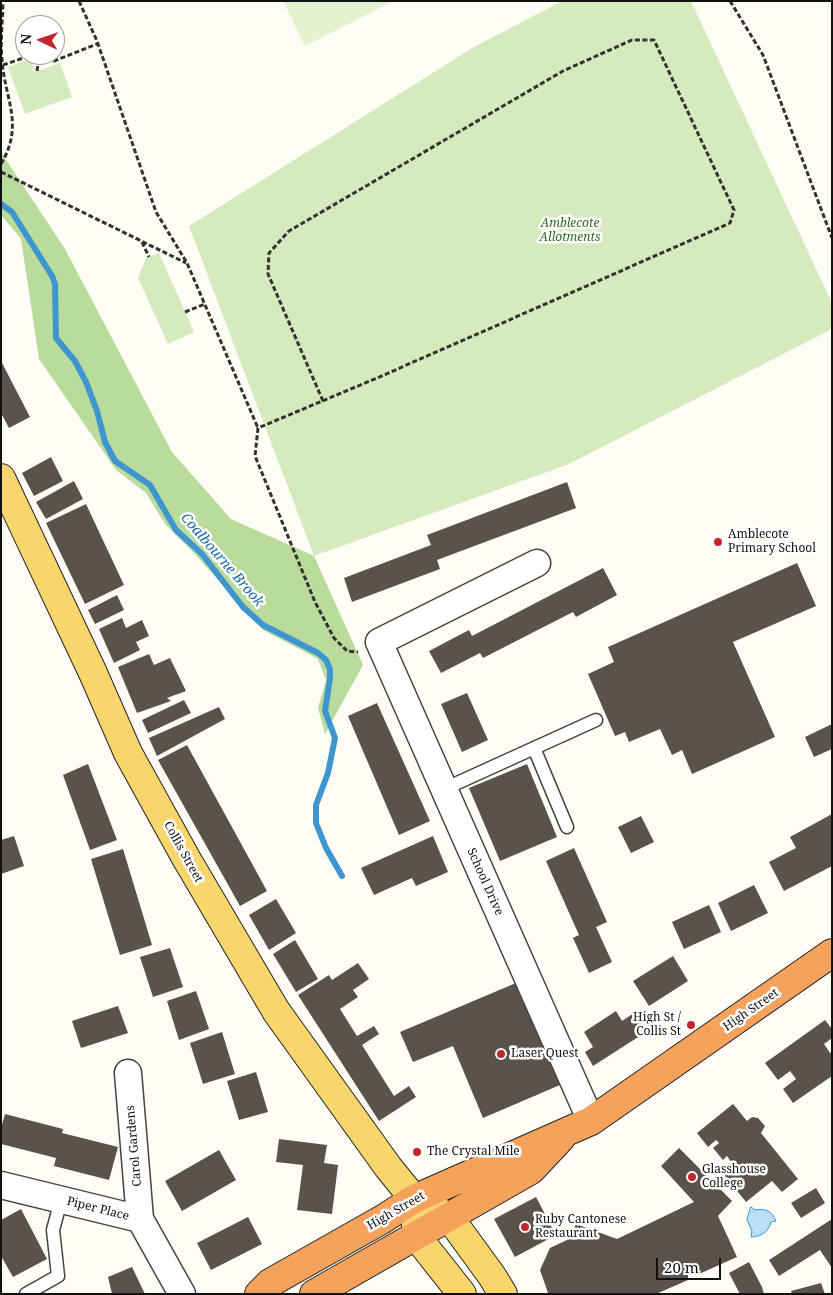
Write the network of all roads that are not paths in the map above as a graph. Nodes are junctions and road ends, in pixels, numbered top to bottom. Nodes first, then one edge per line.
1 (1, 478) edge
2 (537, 562) dead end
3 (596, 720) dead end
4 (534, 748) junction
5 (444, 789) junction
6 (567, 827) dead end
7 (832, 953) edge
8 (128, 1074) dead end
9 (580, 1126) junction
10 (1, 1185) edge
11 (414, 1199) junction
12 (61, 1200) junction
13 (449, 1217) junction
14 (140, 1219) junction
15 (417, 1237) junction
16 (26, 1294) edge
17 (182, 1294) edge
18 (259, 1294) edge
19 (314, 1294) edge
20 (462, 1294) edge
21 (503, 1294) edge

1 - 11 main road, Collis Street
2 - 5 street, School Drive
3 - 4 lane
4 - 5 lane
4 - 6 lane
5 - 9 street, School Drive
7 - 9 highway, High Street
8 - 14 street, Carol Gardens
9 - 11 highway, High Street
9 - 13 highway, High Street
10 - 12 street, Piper Place
11 - 13 main road, Collis Street
11 - 15 main road
11 - 18 highway, High Street
12 - 14 street, Piper Place
12 - 16 lane
13 - 15 highway, High Street
13 - 21 main road
14 - 17 street, Piper Place
15 - 19 highway, High Street
15 - 20 main road

